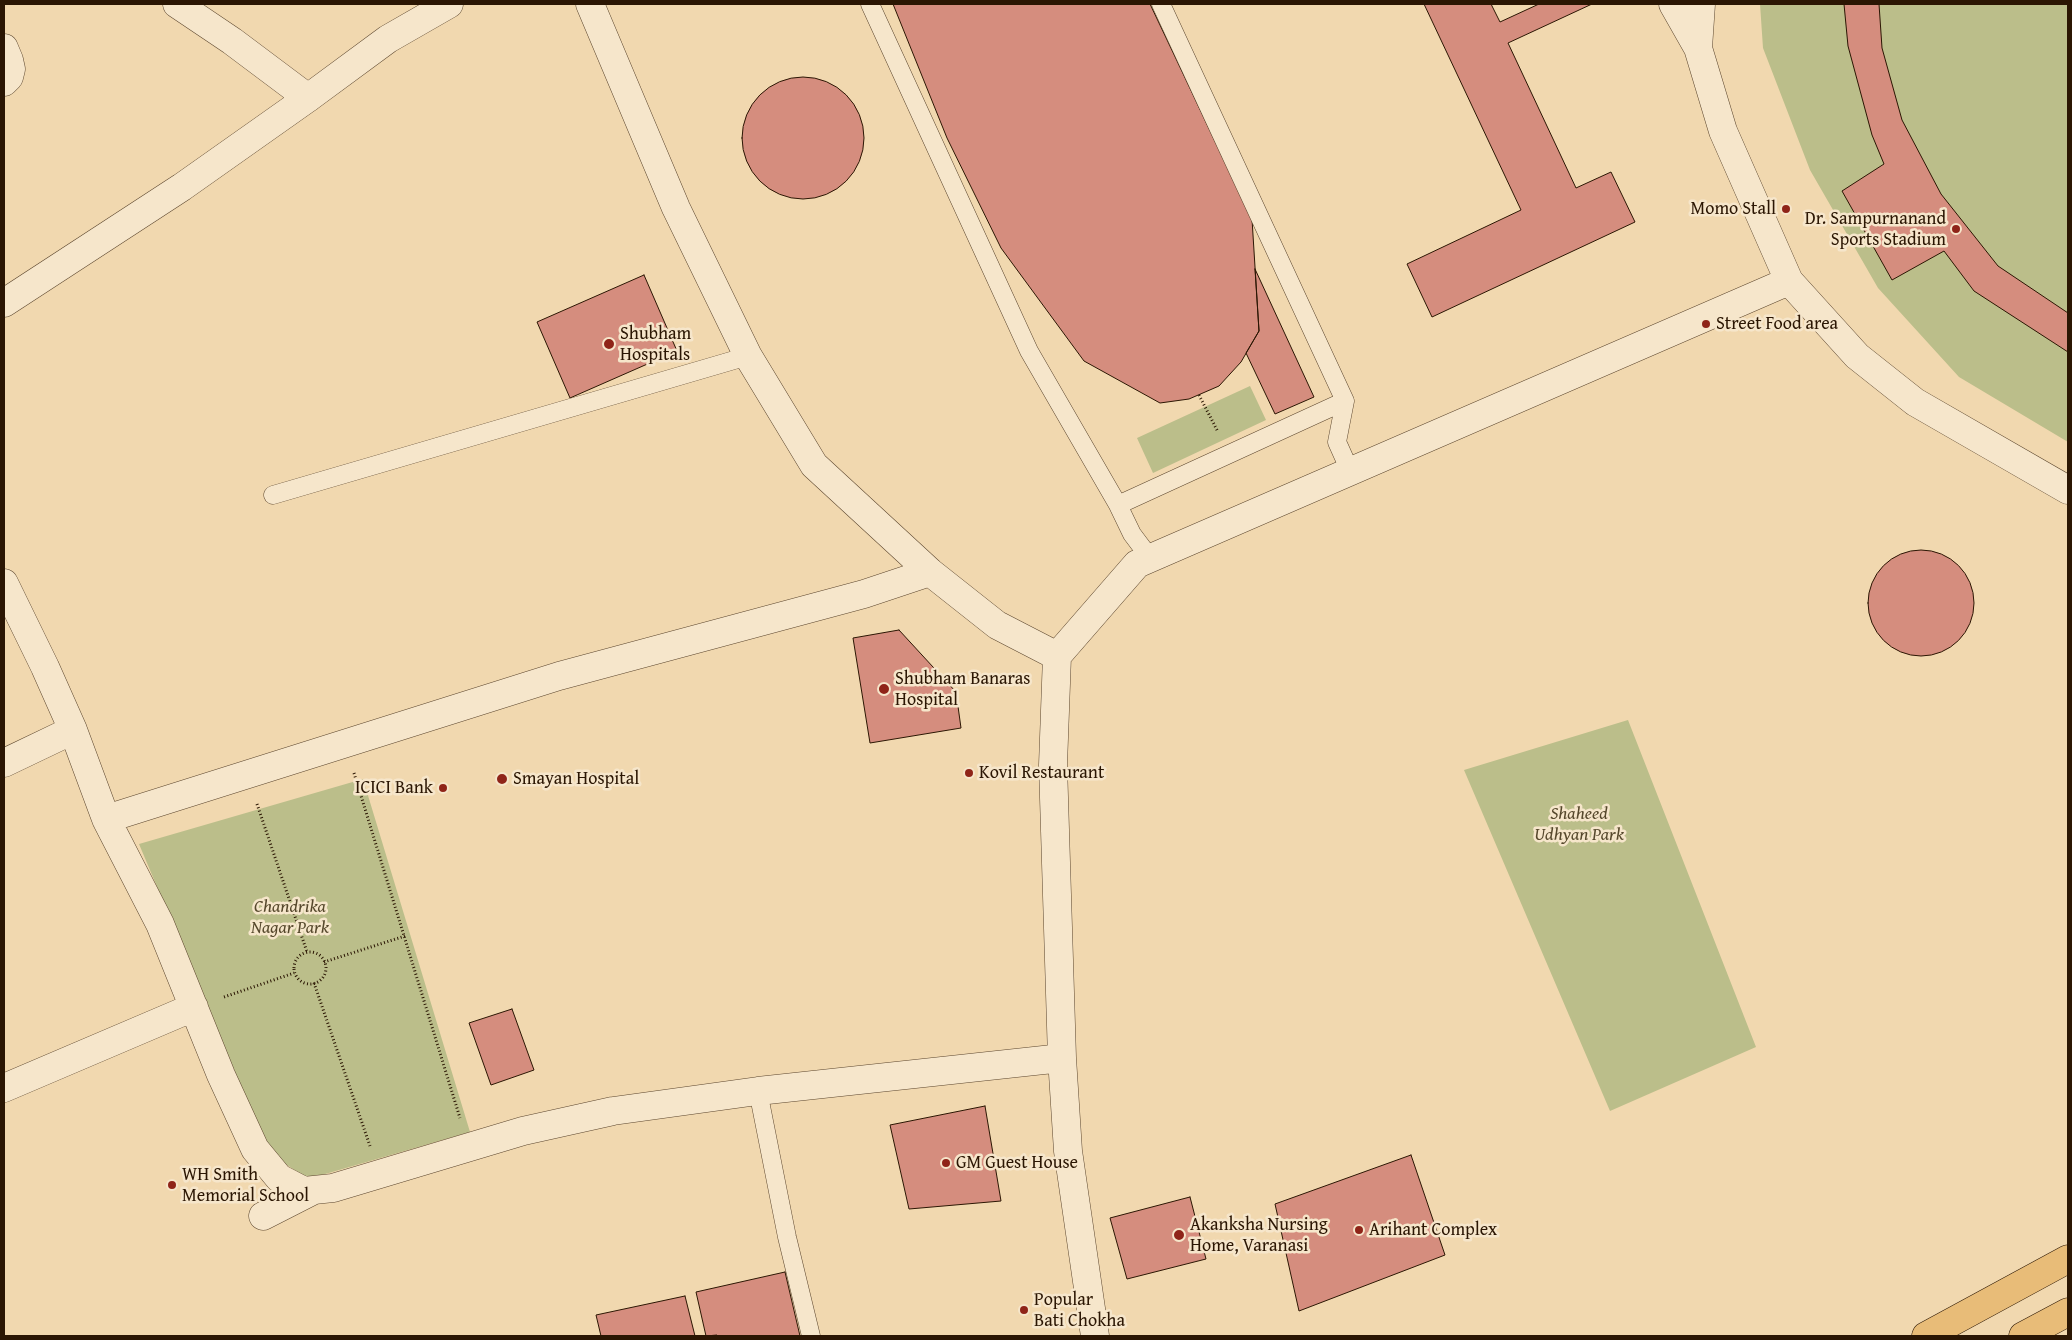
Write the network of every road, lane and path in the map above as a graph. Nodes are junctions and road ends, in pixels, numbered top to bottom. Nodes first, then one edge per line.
1 (177, 4) edge
2 (449, 4) edge
3 (590, 4) edge
4 (870, 4) edge
5 (1160, 4) edge
6 (1673, 4) edge
7 (1701, 4) edge
8 (4, 48) edge
9 (1698, 48) junction
10 (4, 82) edge
11 (308, 98) junction
12 (1789, 281) junction
13 (4, 303) edge
14 (748, 356) junction
15 (1199, 395) dead end
16 (1345, 401) junction
17 (1230, 454) junction
18 (1350, 471) junction
19 (2068, 490) edge
20 (273, 495) dead end
21 (1118, 505) junction
22 (1150, 558) junction
23 (930, 572) junction
24 (4, 583) edge
25 (1057, 656) junction
26 (73, 730) junction
27 (345, 744) junction
28 (4, 763) edge
29 (247, 775) junction
30 (106, 819) junction
31 (405, 936) junction
32 (307, 952) junction
33 (324, 962) junction
34 (294, 973) junction
35 (314, 983) junction
36 (194, 1007) junction
37 (1062, 1058) junction
38 (4, 1088) edge
39 (758, 1091) junction
40 (469, 1148) junction
41 (380, 1174) junction
42 (314, 1190) junction
43 (263, 1216) dead end
44 (2068, 1259) edge
45 (2068, 1312) edge
46 (811, 1336) edge
47 (1095, 1336) edge
48 (1926, 1336) edge
49 (2023, 1336) edge

1 - 11 street
2 - 11 street
3 - 14 street
4 - 21 lane
5 - 16 lane
6 - 9 street
7 - 9 street
8 - 10 street
9 - 12 street
11 - 13 street
12 - 18 street
12 - 19 street
14 - 20 lane
14 - 23 street
15 - 17 path
16 - 17 lane
16 - 18 lane
17 - 21 lane
18 - 22 street
21 - 22 lane
22 - 25 street
23 - 25 street
23 - 27 street
24 - 26 street
25 - 37 street
26 - 28 street
26 - 30 street
27 - 29 street
27 - 31 path
29 - 30 street
29 - 32 path
30 - 36 street
31 - 33 path
31 - 40 path
32 - 33 path
32 - 34 path
33 - 35 path
34 - 35 path
34 - 36 path
35 - 41 path
36 - 38 street
36 - 42 street
37 - 39 street
37 - 47 street
39 - 40 street
39 - 46 lane
40 - 41 street
41 - 42 street
42 - 43 street
44 - 48 main road
45 - 49 main road

